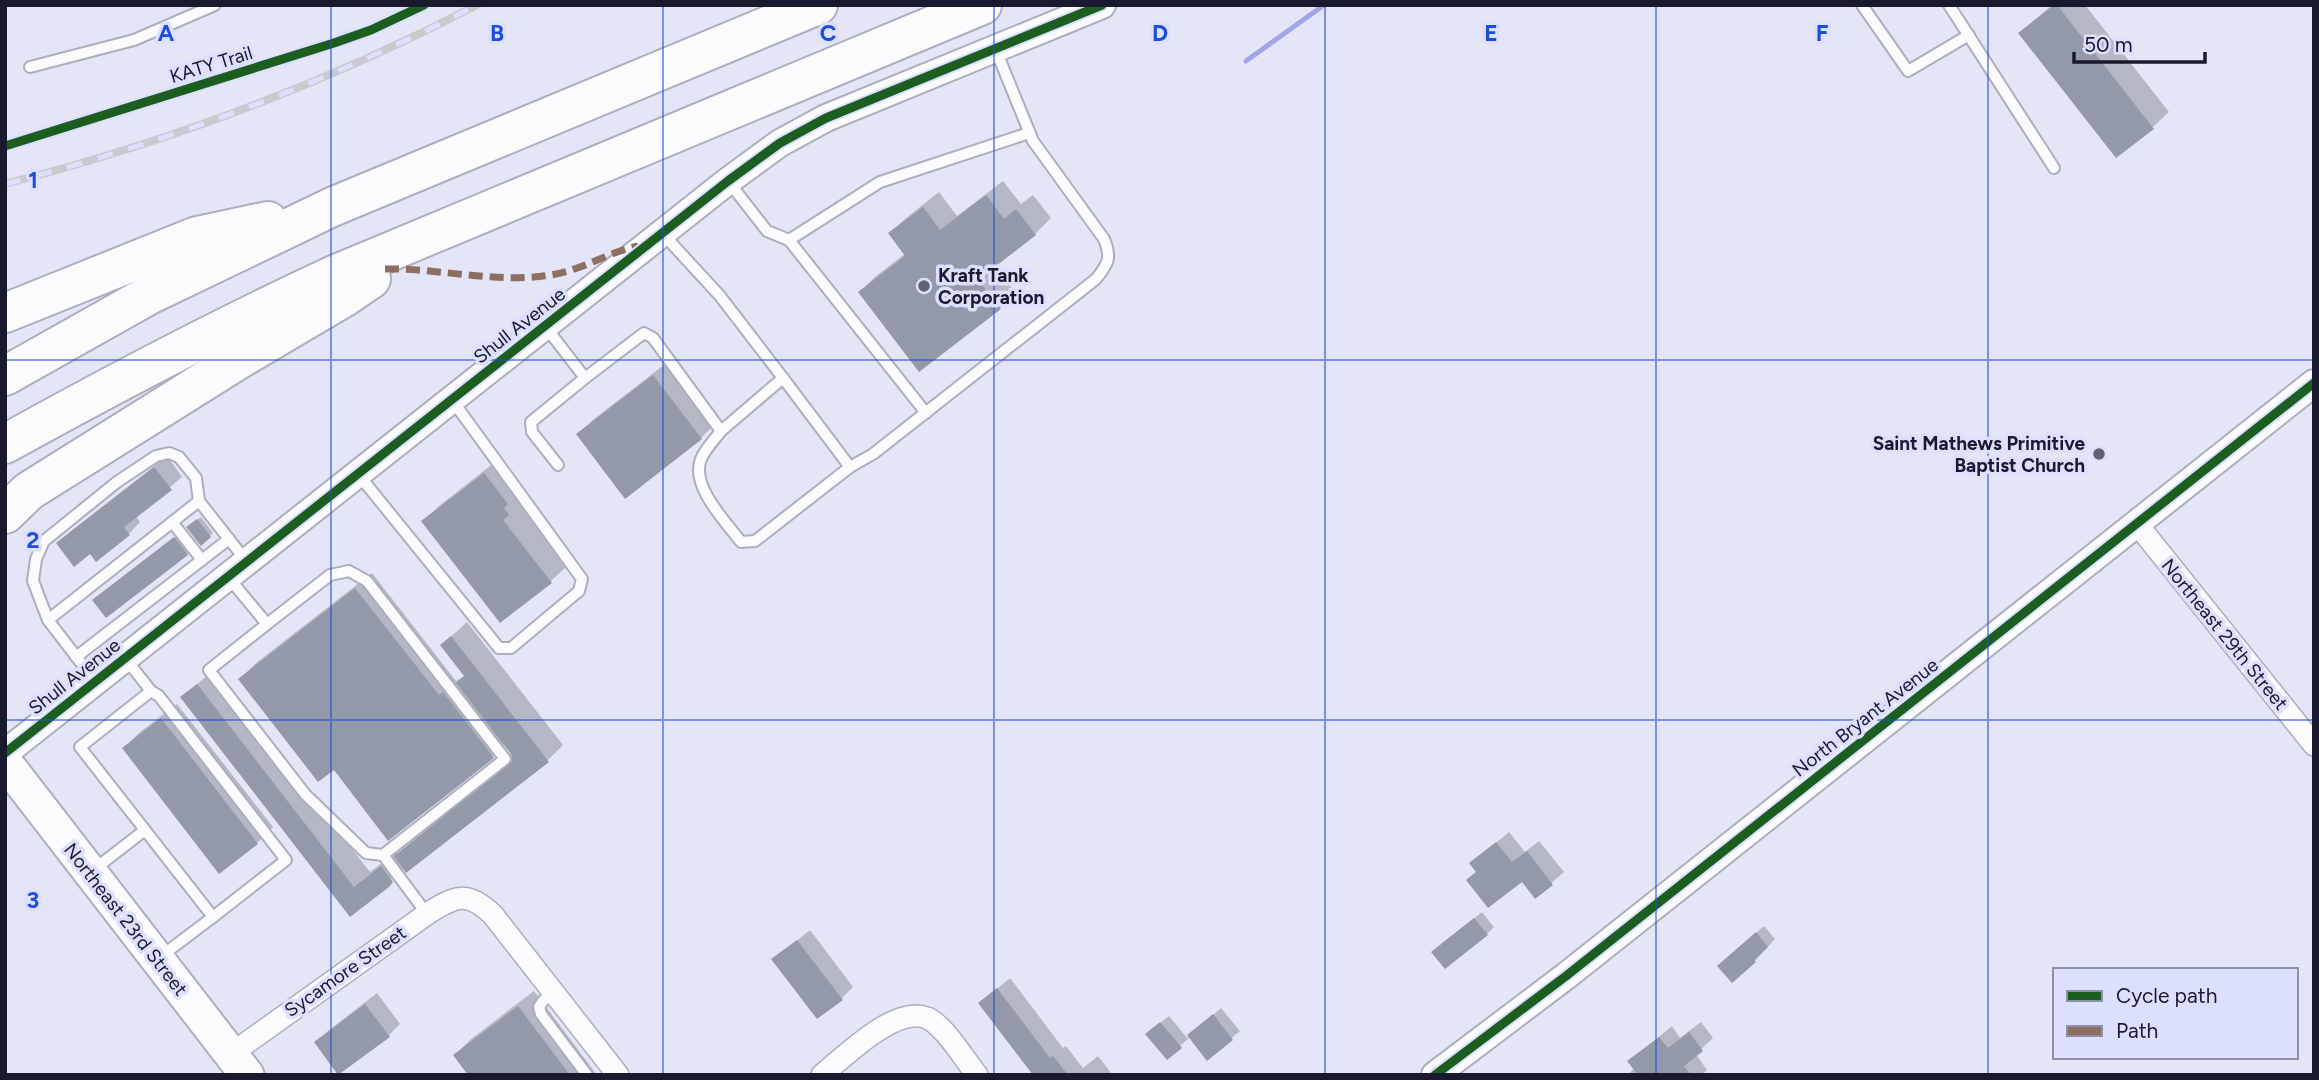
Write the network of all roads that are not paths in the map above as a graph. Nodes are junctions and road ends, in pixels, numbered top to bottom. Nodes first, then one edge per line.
1 (215, 5) edge
2 (818, 5) edge
3 (982, 5) edge
4 (1102, 5) edge
5 (1862, 5) edge
6 (1949, 5) edge
7 (1969, 36) junction
8 (995, 48) junction
9 (30, 67) dead end
10 (1029, 133) junction
11 (2054, 168) dead end
12 (729, 181) junction
13 (332, 207) junction
14 (447, 226) junction
15 (662, 233) junction
16 (789, 240) junction
17 (5, 313) edge
18 (545, 326) junction
19 (5, 376) edge
20 (585, 377) junction
21 (783, 378) junction
22 (2314, 383) edge
23 (453, 400) junction
24 (926, 413) junction
25 (721, 431) junction
26 (5, 444) edge
27 (558, 465) dead end
28 (850, 467) junction
29 (358, 474) junction
30 (199, 501) junction
31 (5, 514) edge
32 (172, 522) junction
33 (2137, 524) junction
34 (229, 539) junction
35 (202, 560) junction
36 (237, 570) junction
37 (48, 620) junction
38 (267, 624) junction
39 (76, 657) junction
40 (125, 658) junction
41 (96, 682) junction
42 (151, 691) junction
43 (2314, 745) edge
44 (5, 752) edge
45 (5, 762) edge
46 (145, 830) junction
47 (383, 855) junction
48 (90, 873) junction
49 (427, 914) junction
50 (213, 917) junction
51 (157, 960) junction
52 (553, 992) junction
53 (239, 1064) edge
54 (587, 1075) edge
55 (618, 1075) edge
56 (822, 1075) edge
57 (977, 1075) edge
58 (1435, 1075) edge

1 - 9 lane
2 - 13 highway
3 - 14 highway
4 - 8 street, Shull Avenue
5 - 7 lane
6 - 7 lane
7 - 11 lane
8 - 10 lane
8 - 12 street, Shull Avenue
10 - 16 lane
10 - 24 lane
12 - 15 street, Shull Avenue
12 - 16 lane
13 - 17 highway
13 - 19 highway
14 - 26 highway
14 - 31 highway
15 - 18 street, Shull Avenue
15 - 21 lane
16 - 24 lane
18 - 20 lane
18 - 23 street, Shull Avenue
20 - 25 lane
20 - 27 lane
21 - 25 lane
21 - 28 lane
22 - 33 street, North Bryant Avenue
23 - 29 street, Shull Avenue
23 - 29 lane
24 - 28 lane
25 - 28 lane
29 - 36 street, Shull Avenue
30 - 32 lane
30 - 34 lane
30 - 37 lane
32 - 35 lane
32 - 37 lane
33 - 43 street, Northeast 29th Street
33 - 58 street, North Bryant Avenue
34 - 35 lane
34 - 36 lane
35 - 39 lane
36 - 38 lane
36 - 40 street, Shull Avenue
37 - 39 lane
38 - 47 lane
38 - 47 lane
39 - 41 lane
40 - 41 street, Shull Avenue
40 - 42 lane
41 - 44 street, Shull Avenue
42 - 46 lane
42 - 50 lane
45 - 48 main road, Northeast 23rd Street
46 - 48 lane
46 - 50 lane
47 - 49 lane
48 - 51 main road, Northeast 23rd Street
49 - 52 street, Sycamore Street
49 - 53 street, Sycamore Street
50 - 51 lane
51 - 53 main road, Northeast 23rd Street
52 - 54 lane
52 - 55 street
56 - 57 street

